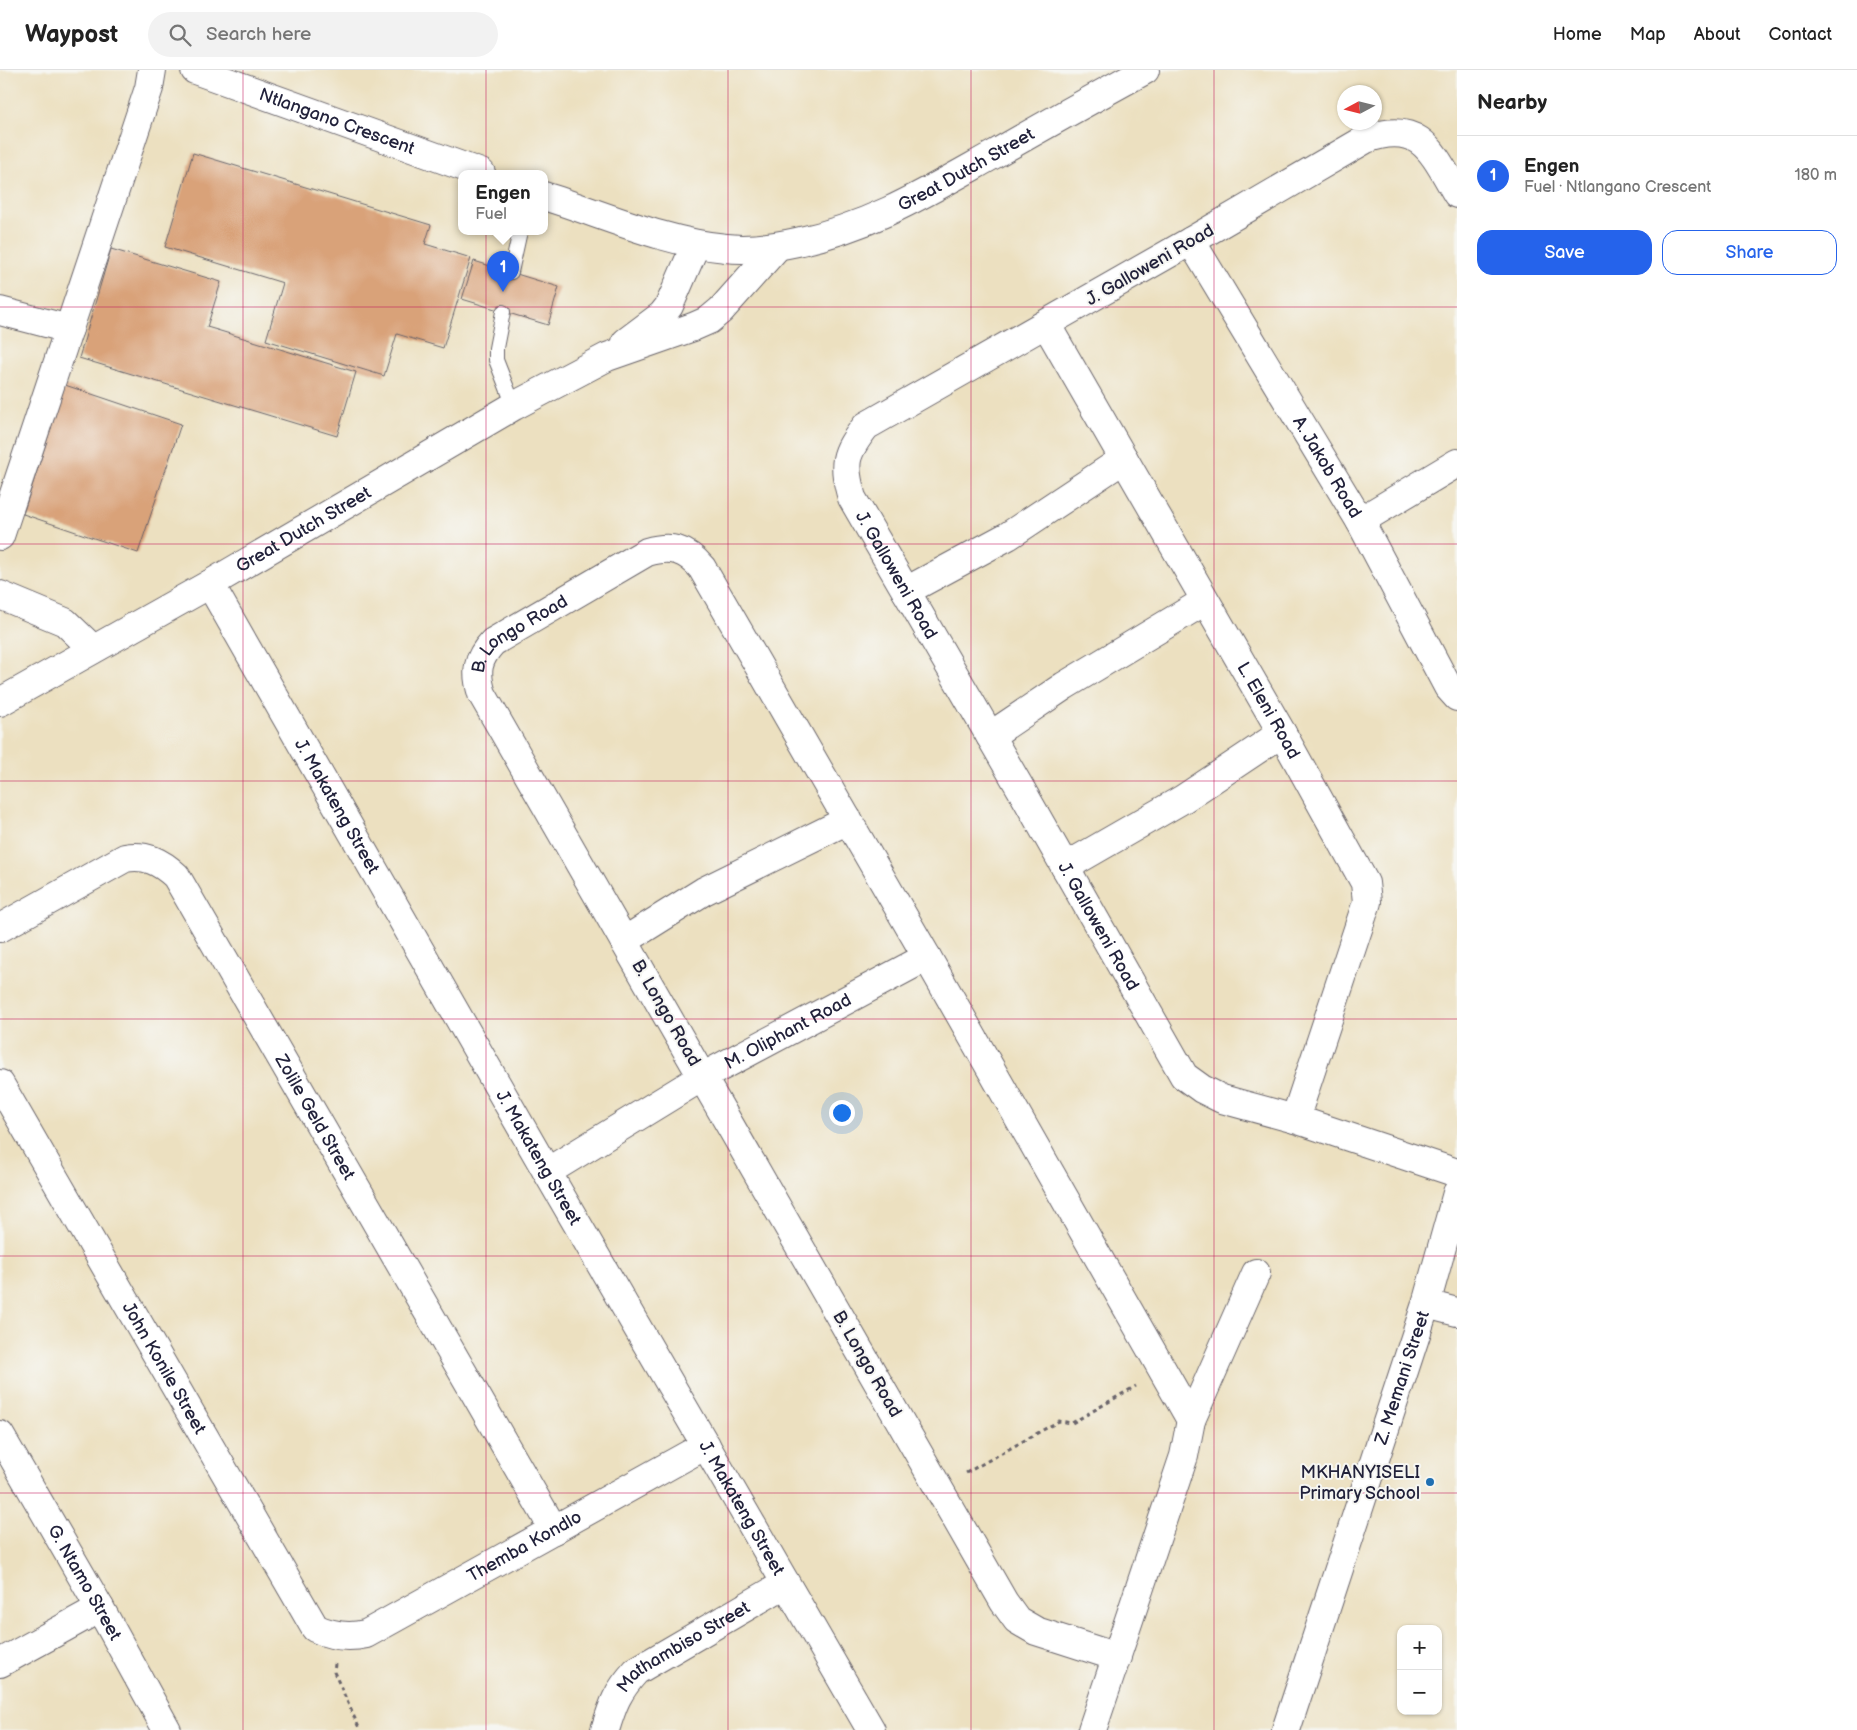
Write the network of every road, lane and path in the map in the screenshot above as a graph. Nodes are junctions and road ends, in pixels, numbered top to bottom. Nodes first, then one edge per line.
1 (152, 70) edge
2 (195, 70) edge
3 (1145, 70) edge
4 (473, 170) edge
5 (1457, 194) edge
6 (548, 197) edge
7 (519, 235) edge
8 (1191, 241) junction
9 (696, 244) junction
10 (777, 246) junction
11 (511, 272) dead end
12 (0, 311) edge
13 (503, 312) dead end
14 (1046, 324) junction
15 (69, 329) junction
16 (607, 357) junction
17 (514, 406) junction
18 (1124, 459) junction
19 (1457, 463) edge
20 (1360, 521) junction
21 (0, 536) edge
22 (210, 584) junction
23 (906, 591) junction
24 (0, 595) edge
25 (1205, 601) junction
26 (93, 649) junction
27 (1457, 697) edge
28 (0, 702) edge
29 (1282, 733) junction
30 (990, 736) junction
31 (848, 820) junction
32 (1065, 867) junction
33 (0, 928) edge
34 (624, 941) junction
35 (927, 957) junction
36 (702, 1077) junction
37 (0, 1084) edge
38 (1295, 1119) junction
39 (547, 1172) junction
40 (1457, 1191) edge
41 (1256, 1272) dead end
42 (1426, 1304) junction
43 (1457, 1312) edge
44 (1163, 1371) junction
45 (1191, 1420) junction
46 (0, 1435) edge
47 (706, 1445) junction
48 (939, 1489) junction
49 (554, 1530) junction
50 (785, 1584) junction
51 (100, 1608) junction
52 (340, 1636) junction
53 (1117, 1657) junction
54 (0, 1663) edge
55 (167, 1730) edge
56 (360, 1730) edge
57 (605, 1730) edge
58 (871, 1730) edge
59 (1092, 1730) edge
60 (1286, 1730) edge

1 - 15 street
2 - 4 street, Ntlangano Crescent
3 - 10 street, Great Dutch Street
5 - 8 street, J. Galloweni Road
6 - 9 street
7 - 11 lane
8 - 14 street, J. Galloweni Road
8 - 20 street, A. Jakob Road
9 - 10 street, Great Dutch Street
9 - 16 street, Great Dutch Street
10 - 16 street, Great Dutch Street
12 - 15 street
13 - 17 lane
14 - 18 street, L. Eleni Road
14 - 23 street, J. Galloweni Road
15 - 21 street
16 - 17 street, Great Dutch Street
17 - 22 street, Great Dutch Street
18 - 23 street
18 - 25 street, L. Eleni Road
19 - 20 street
20 - 27 street, A. Jakob Road
22 - 26 street, Great Dutch Street
22 - 39 street, J. Makateng Street
23 - 30 street, J. Galloweni Road
24 - 26 street
25 - 29 street, L. Eleni Road
25 - 30 street
26 - 28 street, Great Dutch Street
29 - 32 street
29 - 38 street, L. Eleni Road
30 - 32 street, J. Galloweni Road
31 - 34 street
31 - 34 street, B. Longo Road
31 - 35 street, B. Longo Road
32 - 38 street, J. Galloweni Road
33 - 49 street, Zolile Geld Street
34 - 36 street, B. Longo Road
35 - 36 street, M. Oliphant Road
35 - 44 street, B. Longo Road
36 - 39 street, M. Oliphant Road
36 - 48 street, B. Longo Road
37 - 52 street, John Konile Street
38 - 40 street, J. Galloweni Road
39 - 47 street, J. Makateng Street
40 - 42 street, Z. Memani Street
41 - 45 street
42 - 43 street
42 - 60 street, Z. Memani Street
44 - 45 street, B. Longo Road
44 - 48 path
45 - 53 street
46 - 51 street, G. Ntamo Street
47 - 49 street, Themba Kondlo
47 - 50 street, J. Makateng Street
48 - 53 street, B. Longo Road
49 - 52 street, Themba Kondlo
50 - 57 street, Mathambiso Street
50 - 58 street, J. Makateng Street
51 - 54 street
51 - 55 street, G. Ntamo Street
52 - 56 path
53 - 59 street

